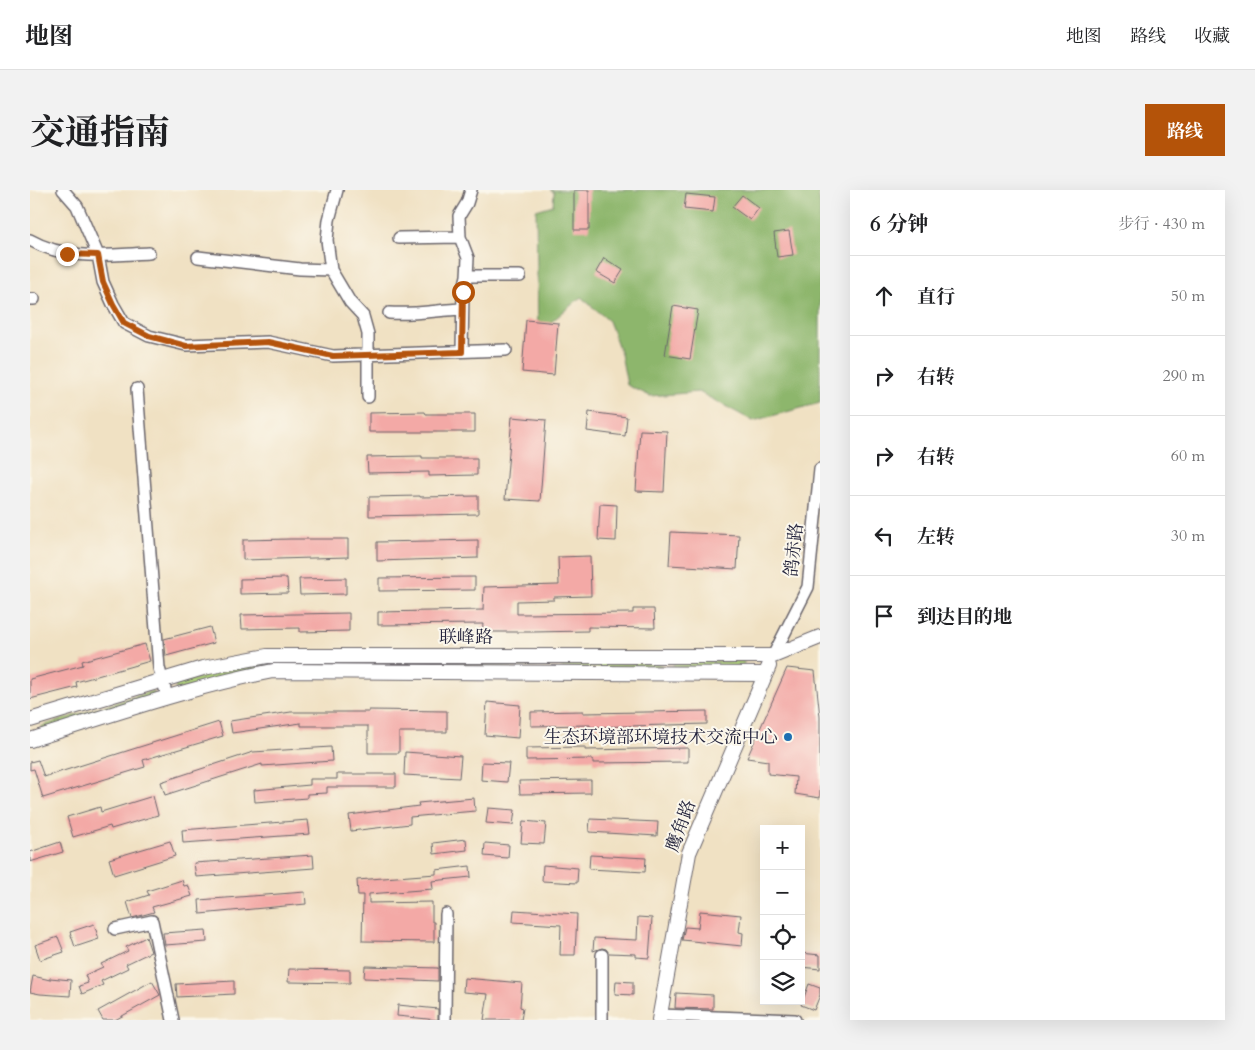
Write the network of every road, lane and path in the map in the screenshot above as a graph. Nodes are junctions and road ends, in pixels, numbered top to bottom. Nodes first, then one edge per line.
1 (63, 190) edge
2 (337, 190) edge
3 (471, 190) edge
4 (460, 237) junction
5 (399, 238) dead end
6 (30, 240) edge
7 (149, 253) dead end
8 (98, 255) junction
9 (198, 258) dead end
10 (331, 270) junction
11 (467, 276) junction
12 (520, 276) dead end
13 (462, 309) junction
14 (389, 312) dead end
15 (506, 350) dead end
16 (462, 352) junction
17 (368, 355) junction
18 (136, 389) dead end
19 (368, 397) dead end
20 (820, 469) edge
21 (820, 637) edge
22 (773, 656) junction
23 (765, 674) junction
24 (162, 681) junction
25 (167, 696) junction
26 (30, 720) edge
27 (31, 738) edge
28 (446, 914) dead end
29 (115, 929) dead end
30 (602, 955) dead end
31 (660, 1017) edge
32 (174, 1020) edge
33 (444, 1020) edge
34 (602, 1020) edge
35 (795, 1020) edge

1 - 8 street
2 - 10 street
3 - 4 street
4 - 5 street
4 - 11 street
6 - 8 street
7 - 8 street
8 - 17 street
9 - 10 street
10 - 17 street
11 - 12 street
11 - 13 street
13 - 14 street
13 - 16 street
15 - 16 street
16 - 17 street
17 - 19 street
18 - 24 street
20 - 22 street, 鸽赤路
21 - 22 main road
22 - 23 main road, 鹰角路
22 - 24 main road, 联峰路
23 - 25 main road, 联峰路
23 - 31 main road, 鹰角路
24 - 25 street
24 - 26 main road, 联峰路
25 - 27 main road, 联峰路
28 - 33 street
29 - 32 street
30 - 34 street
31 - 35 street

